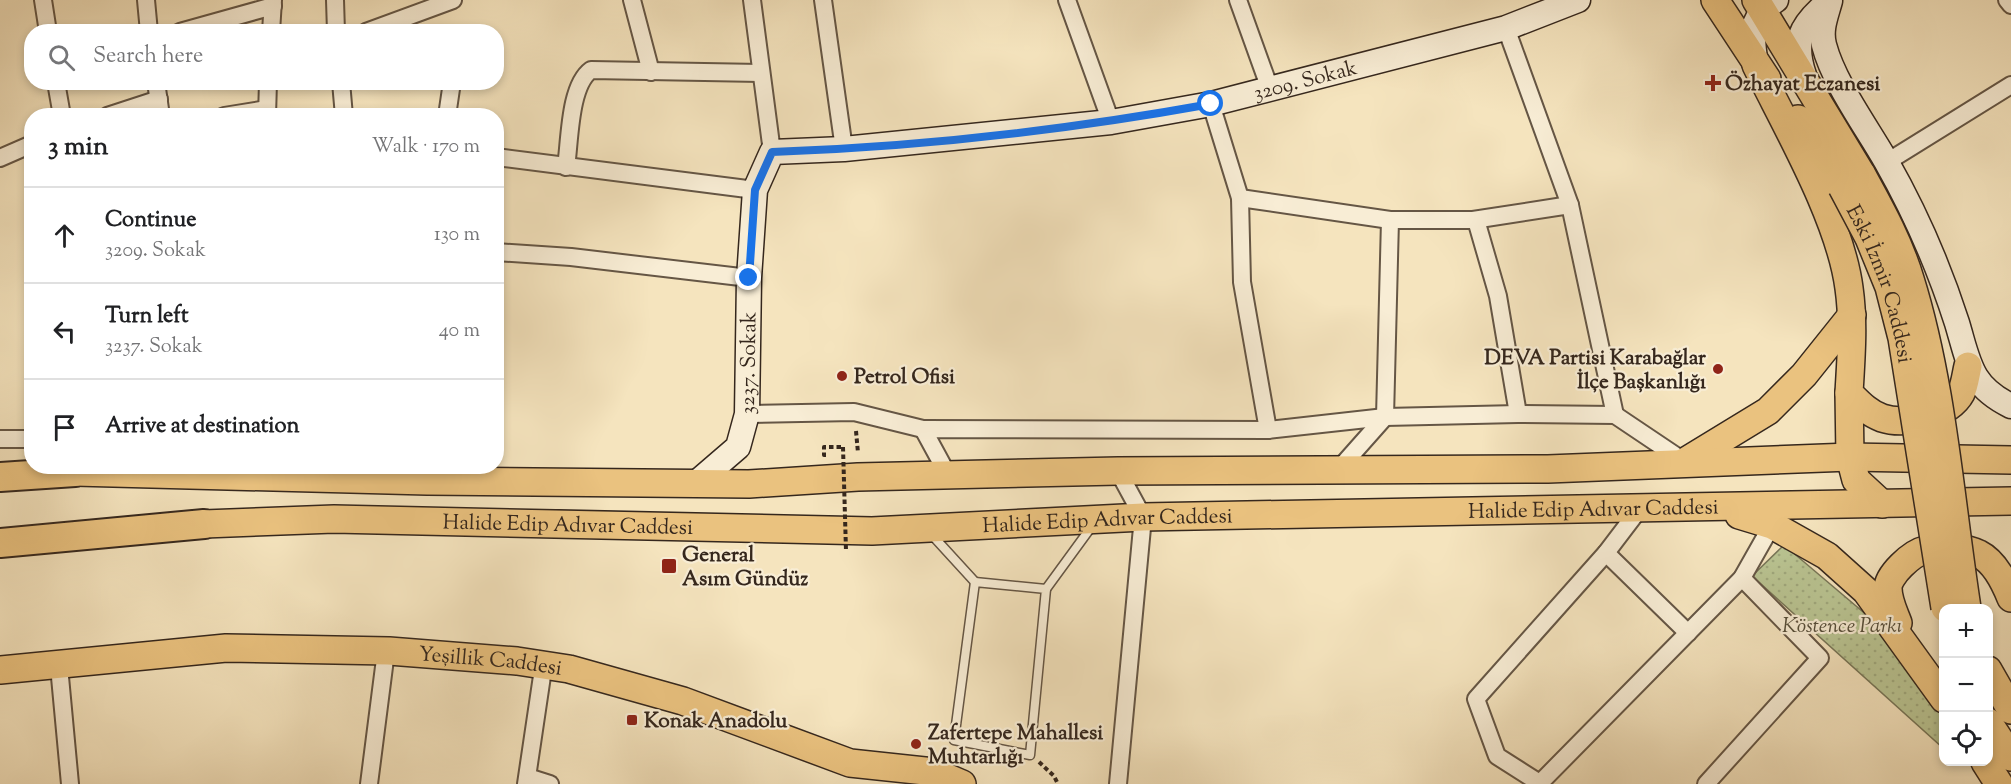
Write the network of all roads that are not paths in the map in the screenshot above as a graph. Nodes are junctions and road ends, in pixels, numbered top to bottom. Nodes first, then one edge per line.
1 (43, 0) edge
2 (146, 0) edge
3 (335, 0) edge
4 (453, 0) edge
5 (632, 0) edge
6 (752, 0) edge
7 (823, 0) edge
8 (1067, 0) edge
9 (1238, 0) edge
10 (1578, 0) edge
11 (1715, 0) edge
12 (1831, 0) edge
13 (2007, 0) edge
14 (273, 3) edge
15 (1764, 3) edge
16 (2011, 5) edge
17 (47, 24) edge
18 (148, 24) edge
19 (206, 24) edge
20 (272, 24) edge
21 (336, 24) edge
22 (388, 24) edge
23 (1506, 28) junction
24 (1756, 65) junction
25 (651, 72) junction
26 (760, 73) junction
27 (1805, 80) junction
28 (2011, 86) edge
29 (1270, 89) junction
30 (57, 90) edge
31 (268, 90) edge
32 (342, 90) edge
33 (451, 90) edge
34 (159, 99) edge
35 (1211, 104) junction
36 (61, 108) edge
37 (131, 108) edge
38 (267, 108) edge
39 (343, 108) edge
40 (448, 108) edge
41 (1111, 122) junction
42 (24, 148) edge
43 (844, 149) junction
44 (772, 152) junction
45 (0, 158) edge
46 (504, 158) edge
47 (1887, 162) junction
48 (566, 167) junction
49 (1852, 181) junction
50 (755, 190) junction
51 (1240, 198) junction
52 (1570, 205) junction
53 (1390, 220) junction
54 (1476, 220) junction
55 (504, 253) edge
56 (749, 278) junction
57 (1852, 315) junction
58 (1968, 366) junction
59 (1849, 393) junction
60 (2011, 406) edge
61 (747, 414) junction
62 (1518, 414) junction
63 (1615, 415) junction
64 (1385, 417) junction
65 (923, 429) junction
66 (1268, 430) junction
67 (0, 439) edge
68 (24, 440) edge
69 (1850, 457) junction
70 (0, 459) edge
71 (2011, 460) edge
72 (24, 462) edge
73 (1685, 462) junction
74 (1338, 470) junction
75 (1118, 471) junction
76 (24, 474) edge
77 (427, 474) edge
78 (948, 475) junction
79 (0, 477) edge
80 (695, 484) junction
81 (2011, 501) edge
82 (1882, 504) junction
83 (1641, 507) junction
84 (1718, 508) junction
85 (1143, 517) junction
86 (1095, 522) junction
87 (204, 524) junction
88 (1772, 525) junction
89 (0, 527) edge
90 (926, 528) junction
91 (0, 543) edge
92 (1606, 553) junction
93 (1742, 578) junction
94 (975, 582) junction
95 (1046, 589) junction
96 (2011, 598) edge
97 (1944, 604) edge
98 (1966, 604) edge
99 (1688, 633) junction
100 (1910, 651) junction
101 (385, 659) junction
102 (0, 670) edge
103 (60, 676) junction
104 (542, 676) junction
105 (1993, 677) edge
106 (0, 687) edge
107 (1939, 692) edge
108 (2011, 710) edge
109 (1993, 728) edge
110 (2011, 757) edge
111 (1987, 766) edge
112 (527, 781) edge
113 (70, 784) edge
114 (369, 784) edge
115 (550, 784) edge
116 (878, 784) edge
117 (962, 784) edge
118 (1118, 784) edge
119 (1541, 784) edge
120 (1706, 784) edge
121 (1999, 784) edge

1 - 17 street
2 - 18 street
3 - 21 street
4 - 22 street
5 - 25 street
6 - 26 street
7 - 43 street
8 - 41 street
9 - 29 street
10 - 23 main road, 3209. Sokak
11 - 24 main road, Eski İzmir Caddesi
12 - 27 main road
12 - 47 main road
13 - 16 street
14 - 19 street
14 - 20 street
15 - 24 main road
15 - 27 main road, Eski İzmir Caddesi
23 - 29 main road, 3209. Sokak
23 - 52 street
24 - 49 main road, Eski İzmir Caddesi
24 - 57 main road
25 - 26 street
25 - 48 street
26 - 44 street
27 - 49 main road, Eski İzmir Caddesi
28 - 47 street
29 - 35 main road, 3209. Sokak
30 - 36 street
31 - 38 street
32 - 39 street
33 - 40 street
34 - 37 street
35 - 41 main road, 3209. Sokak
35 - 51 street
41 - 43 main road, 3209. Sokak
42 - 45 street
43 - 44 main road, 3209. Sokak
44 - 50 main road, 3237. Sokak
46 - 48 street
47 - 58 main road
48 - 50 street
49 - 97 main road, Eski İzmir Caddesi, bridge
49 - 98 main road, Eski İzmir Caddesi, bridge
50 - 56 main road, 3237. Sokak
51 - 53 street
51 - 66 street
52 - 54 street
52 - 63 street
53 - 54 street
53 - 64 street
54 - 62 street
55 - 56 street
56 - 61 main road, 3237. Sokak
57 - 59 main road
57 - 73 main road
58 - 59 main road
58 - 60 main road
59 - 69 main road
61 - 65 street
61 - 80 main road, 3237. Sokak
62 - 63 street
62 - 64 street
63 - 73 street
64 - 66 street
64 - 74 street
65 - 66 street
65 - 78 street
67 - 68 street
69 - 71 main road, Halide Edip Adıvar Caddesi
69 - 73 main road, Halide Edip Adıvar Caddesi
69 - 82 main road
70 - 72 highway
73 - 74 main road, Halide Edip Adıvar Caddesi
74 - 75 main road, Halide Edip Adıvar Caddesi
75 - 78 main road, Halide Edip Adıvar Caddesi
75 - 85 street
76 - 79 highway
77 - 80 main road, Halide Edip Adıvar Caddesi
78 - 80 main road, Halide Edip Adıvar Caddesi
81 - 82 main road, Halide Edip Adıvar Caddesi
82 - 84 main road, Halide Edip Adıvar Caddesi
83 - 84 main road, Halide Edip Adıvar Caddesi
83 - 85 main road, Halide Edip Adıvar Caddesi
83 - 92 street
84 - 88 main road
85 - 86 main road, Halide Edip Adıvar Caddesi
85 - 118 street
86 - 90 main road, Halide Edip Adıvar Caddesi
86 - 95 lane
87 - 89 highway
87 - 90 main road, Halide Edip Adıvar Caddesi
87 - 91 highway
88 - 93 street
88 - 100 main road
90 - 94 lane
92 - 99 street
92 - 119 street
93 - 99 street
93 - 120 street
94 - 95 lane
94 - 95 lane
96 - 100 main road
99 - 119 street
100 - 107 main road
101 - 103 main road, Yeşillik Caddesi
101 - 104 main road, Yeşillik Caddesi
101 - 114 street
102 - 117 main road, Yeşillik Caddesi
103 - 106 main road, Yeşillik Caddesi
103 - 113 street
104 - 112 street
104 - 116 main road, Yeşillik Caddesi
105 - 108 main road
109 - 110 main road
111 - 121 main road
112 - 115 street

